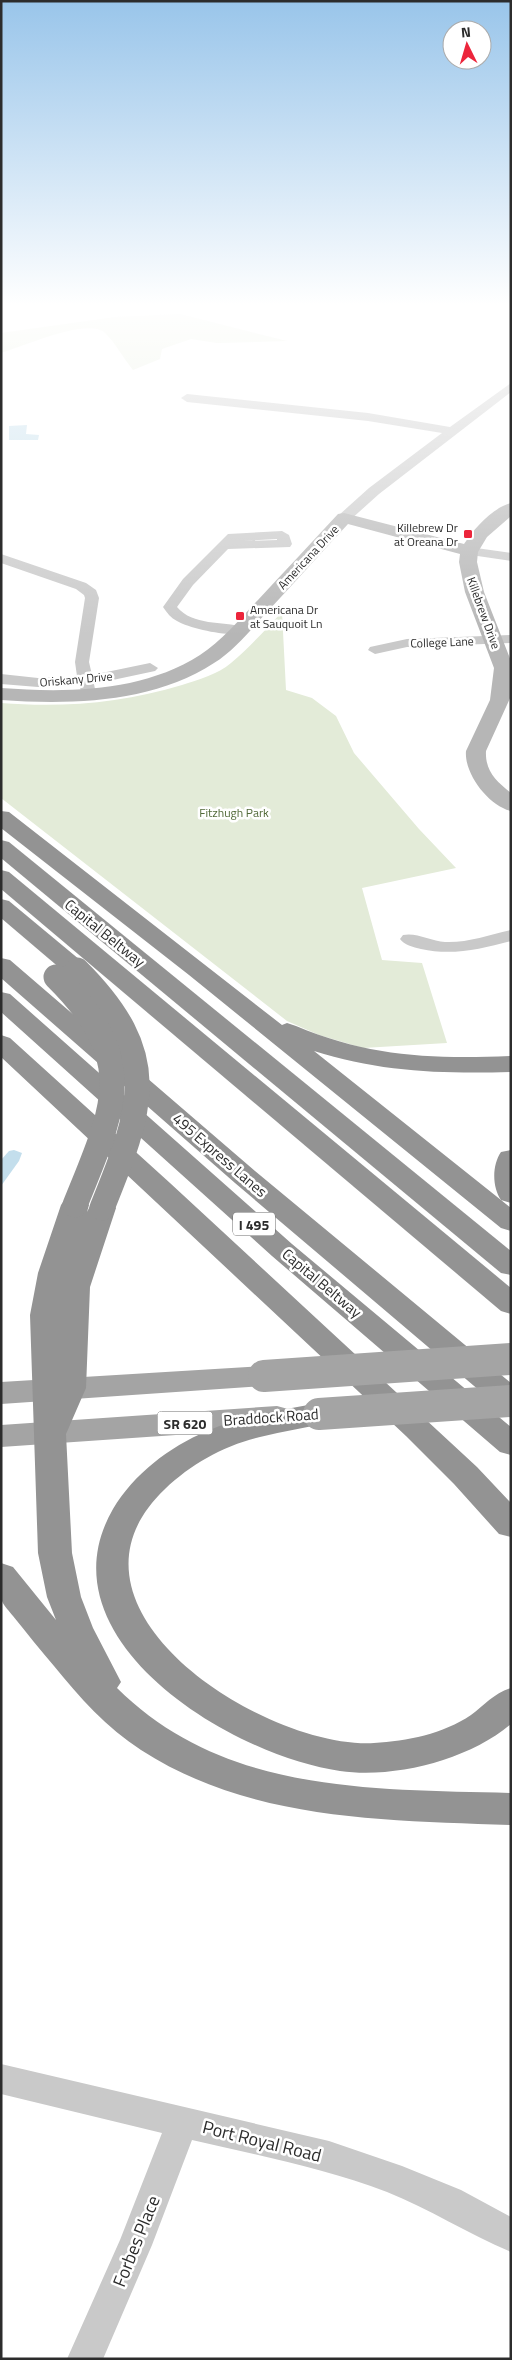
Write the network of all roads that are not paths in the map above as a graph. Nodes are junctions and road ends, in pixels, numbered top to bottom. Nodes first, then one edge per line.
1 (342, 414) edge
2 (474, 414) edge
3 (452, 431) junction
4 (511, 508) edge
5 (344, 518) junction
6 (225, 545) dead end
7 (469, 551) junction
8 (511, 557) edge
9 (1, 558) edge
10 (240, 630) junction
11 (502, 640) edge
12 (375, 650) dead end
13 (150, 668) dead end
14 (1, 679) edge
15 (86, 688) junction
16 (1, 694) edge
17 (507, 797) edge
18 (1, 817) edge
19 (1, 847) edge
20 (1, 877) edge
21 (1, 906) edge
22 (1, 928) edge
23 (511, 934) edge
24 (409, 939) dead end
25 (1, 965) edge
26 (67, 973) junction
27 (228, 995) junction
28 (1, 999) edge
29 (1, 1043) edge
30 (511, 1064) edge
31 (511, 1158) edge
32 (511, 1194) edge
33 (511, 1222) edge
34 (511, 1266) edge
35 (511, 1304) edge
36 (511, 1360) edge
37 (59, 1388) junction
38 (1, 1393) edge
39 (511, 1401) edge
40 (319, 1414) junction
41 (51, 1432) junction
42 (1, 1436) edge
43 (511, 1444) edge
44 (511, 1525) edge
45 (1, 1576) edge
46 (511, 1702) edge
47 (151, 1738) junction
48 (511, 1809) edge
49 (1, 2079) edge
50 (182, 2122) junction
51 (511, 2235) edge
52 (85, 2359) edge

1 - 3 street
2 - 3 street, Americana Drive
3 - 5 street, Americana Drive
4 - 7 street
5 - 7 street
5 - 10 street, Americana Drive
6 - 10 street
7 - 8 street
7 - 11 street, Killebrew Drive
9 - 15 street
10 - 15 street, Americana Drive
11 - 12 street, College Lane
11 - 17 street, Killebrew Drive
13 - 15 street, Oriskany Drive
14 - 15 street, Oriskany Drive
15 - 16 street, Americana Drive
18 - 27 highway
19 - 34 highway, Capital Beltway
20 - 35 highway
21 - 26 highway
22 - 26 highway
23 - 24 street
25 - 39 highway, 495 Express Lanes / I 495
26 - 37 highway, bridge
27 - 30 highway
27 - 33 highway
28 - 43 highway, Capital Beltway / I 495
29 - 44 highway
31 - 32 highway
36 - 37 main road, bridge
37 - 38 main road
37 - 41 highway
39 - 40 main road, Braddock Road / SR 620, bridge
40 - 41 main road, Braddock Road / SR 620
40 - 46 highway
41 - 42 main road, Braddock Road / SR 620
41 - 47 highway
45 - 47 highway
47 - 48 highway
49 - 50 street, Port Royal Road
50 - 51 street, Port Royal Road
50 - 52 street, Forbes Place

